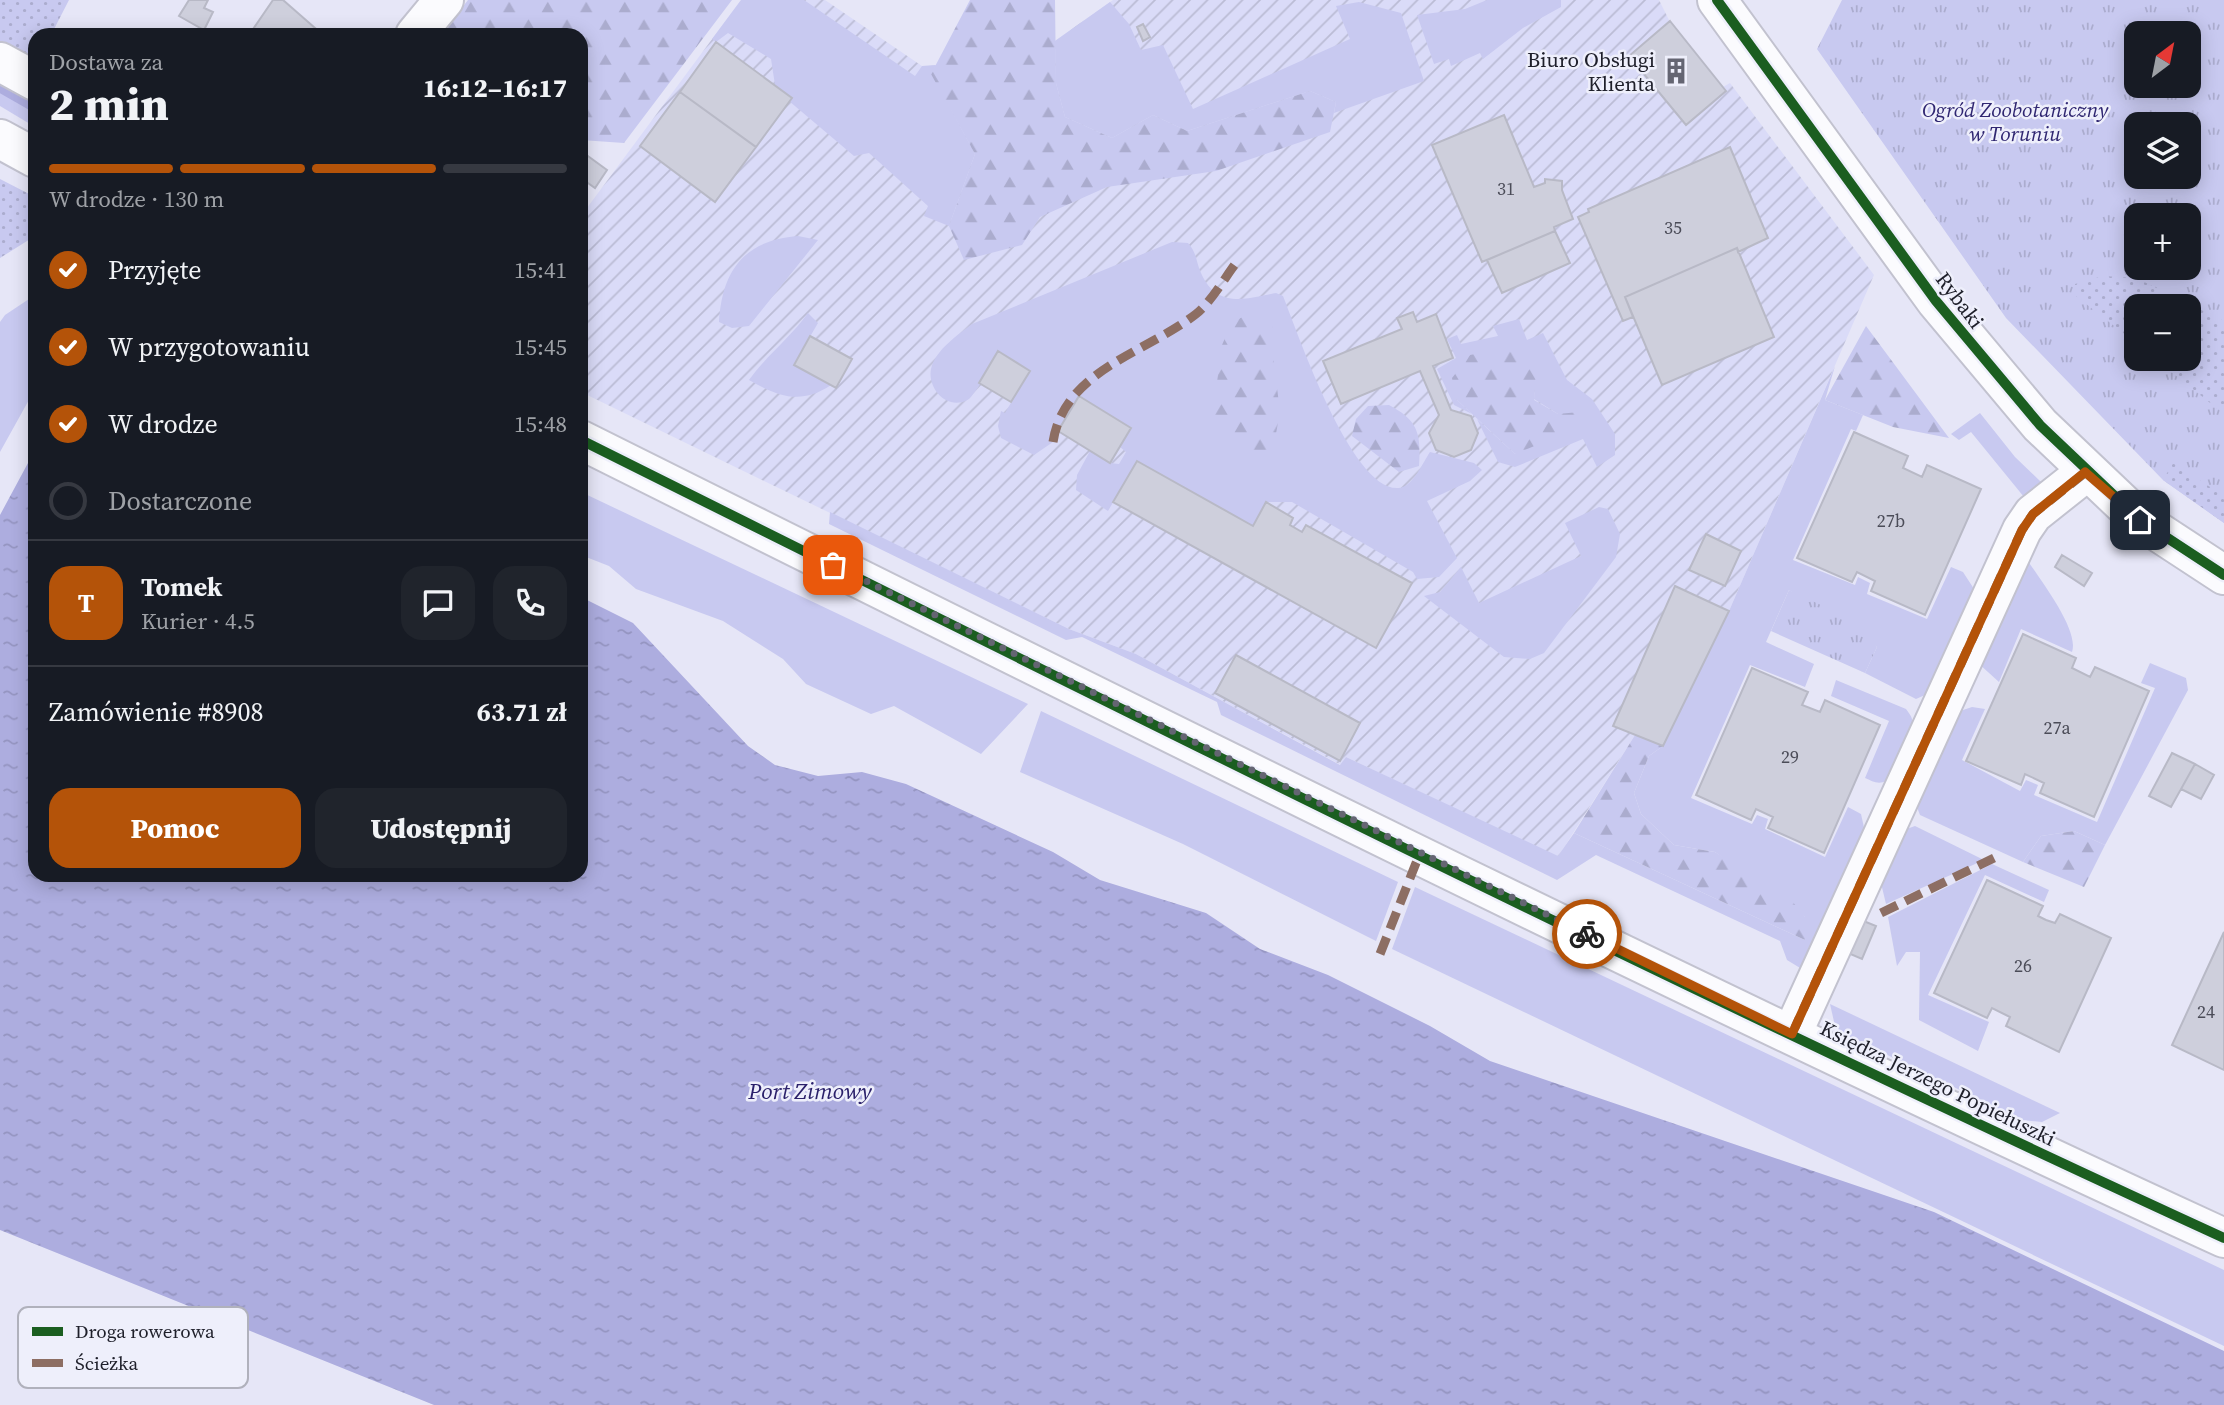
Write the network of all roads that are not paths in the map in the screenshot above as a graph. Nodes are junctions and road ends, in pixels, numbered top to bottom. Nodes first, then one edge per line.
1 (444, 0) edge
2 (1717, 0) edge
3 (421, 28) edge
4 (0, 62) edge
5 (28, 77) edge
6 (0, 139) edge
7 (28, 154) edge
8 (588, 443) edge
9 (2085, 472) junction
10 (2224, 575) edge
11 (1792, 1034) junction
12 (2224, 1238) edge

1 - 3 street
2 - 9 street, Rybaki
4 - 5 street
6 - 7 street
8 - 11 street, Księdza Jerzego Popiełuszki
9 - 10 street, Rybaki
9 - 11 street
11 - 12 street, Księdza Jerzego Popiełuszki

